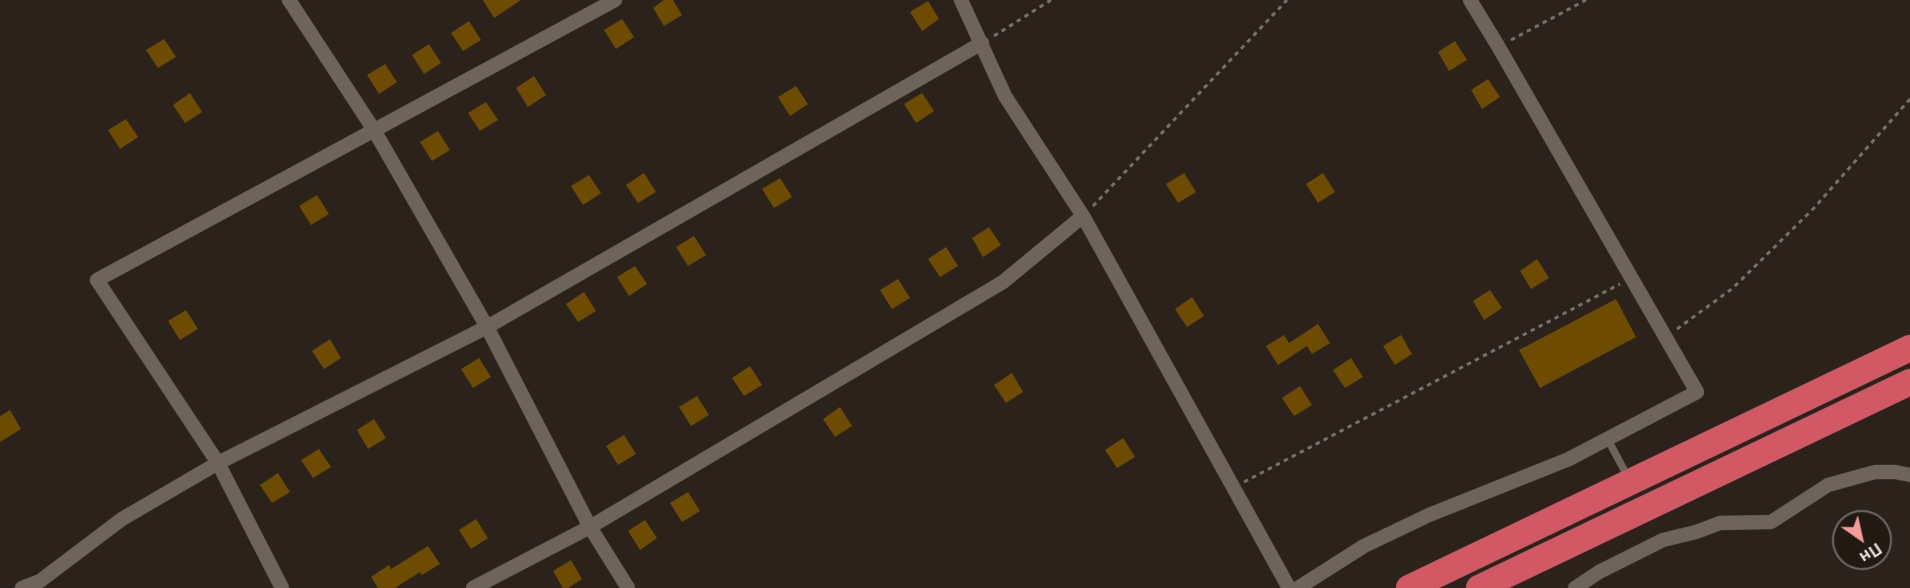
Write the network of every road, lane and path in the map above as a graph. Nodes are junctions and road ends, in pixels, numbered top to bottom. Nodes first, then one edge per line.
1 (289, 0) edge
2 (615, 0) edge
3 (961, 0) edge
4 (1051, 0) edge
5 (1287, 0) edge
6 (1470, 0) edge
7 (1586, 0) edge
8 (982, 43) junction
9 (1498, 46) junction
10 (1910, 99) edge
11 (374, 130) junction
12 (1083, 216) junction
13 (1632, 277) junction
14 (487, 327) junction
15 (1667, 337) junction
16 (1910, 348) edge
17 (1907, 387) edge
18 (1608, 438) junction
19 (218, 464) junction
20 (1910, 476) edge
21 (1630, 481) junction
22 (1233, 488) junction
23 (590, 527) junction
24 (22, 588) edge
25 (282, 588) edge
26 (473, 588) edge
27 (628, 588) edge
28 (1289, 588) edge
29 (1298, 588) edge
30 (1409, 588) edge
31 (1479, 588) edge
32 (1575, 588) edge

1 - 11 street
2 - 11 street
3 - 8 street
4 - 8 path
5 - 12 path
6 - 9 street
7 - 9 path
8 - 12 street
8 - 14 street
9 - 13 street
10 - 15 path
11 - 14 street
11 - 19 street
12 - 22 street
12 - 23 street
13 - 15 street
13 - 22 path
14 - 19 street
14 - 23 street
15 - 18 street
16 - 21 highway
17 - 31 highway
18 - 21 lane
18 - 29 street
19 - 24 street
19 - 25 street
20 - 32 street
21 - 30 highway
22 - 28 street
23 - 26 street
23 - 27 street

